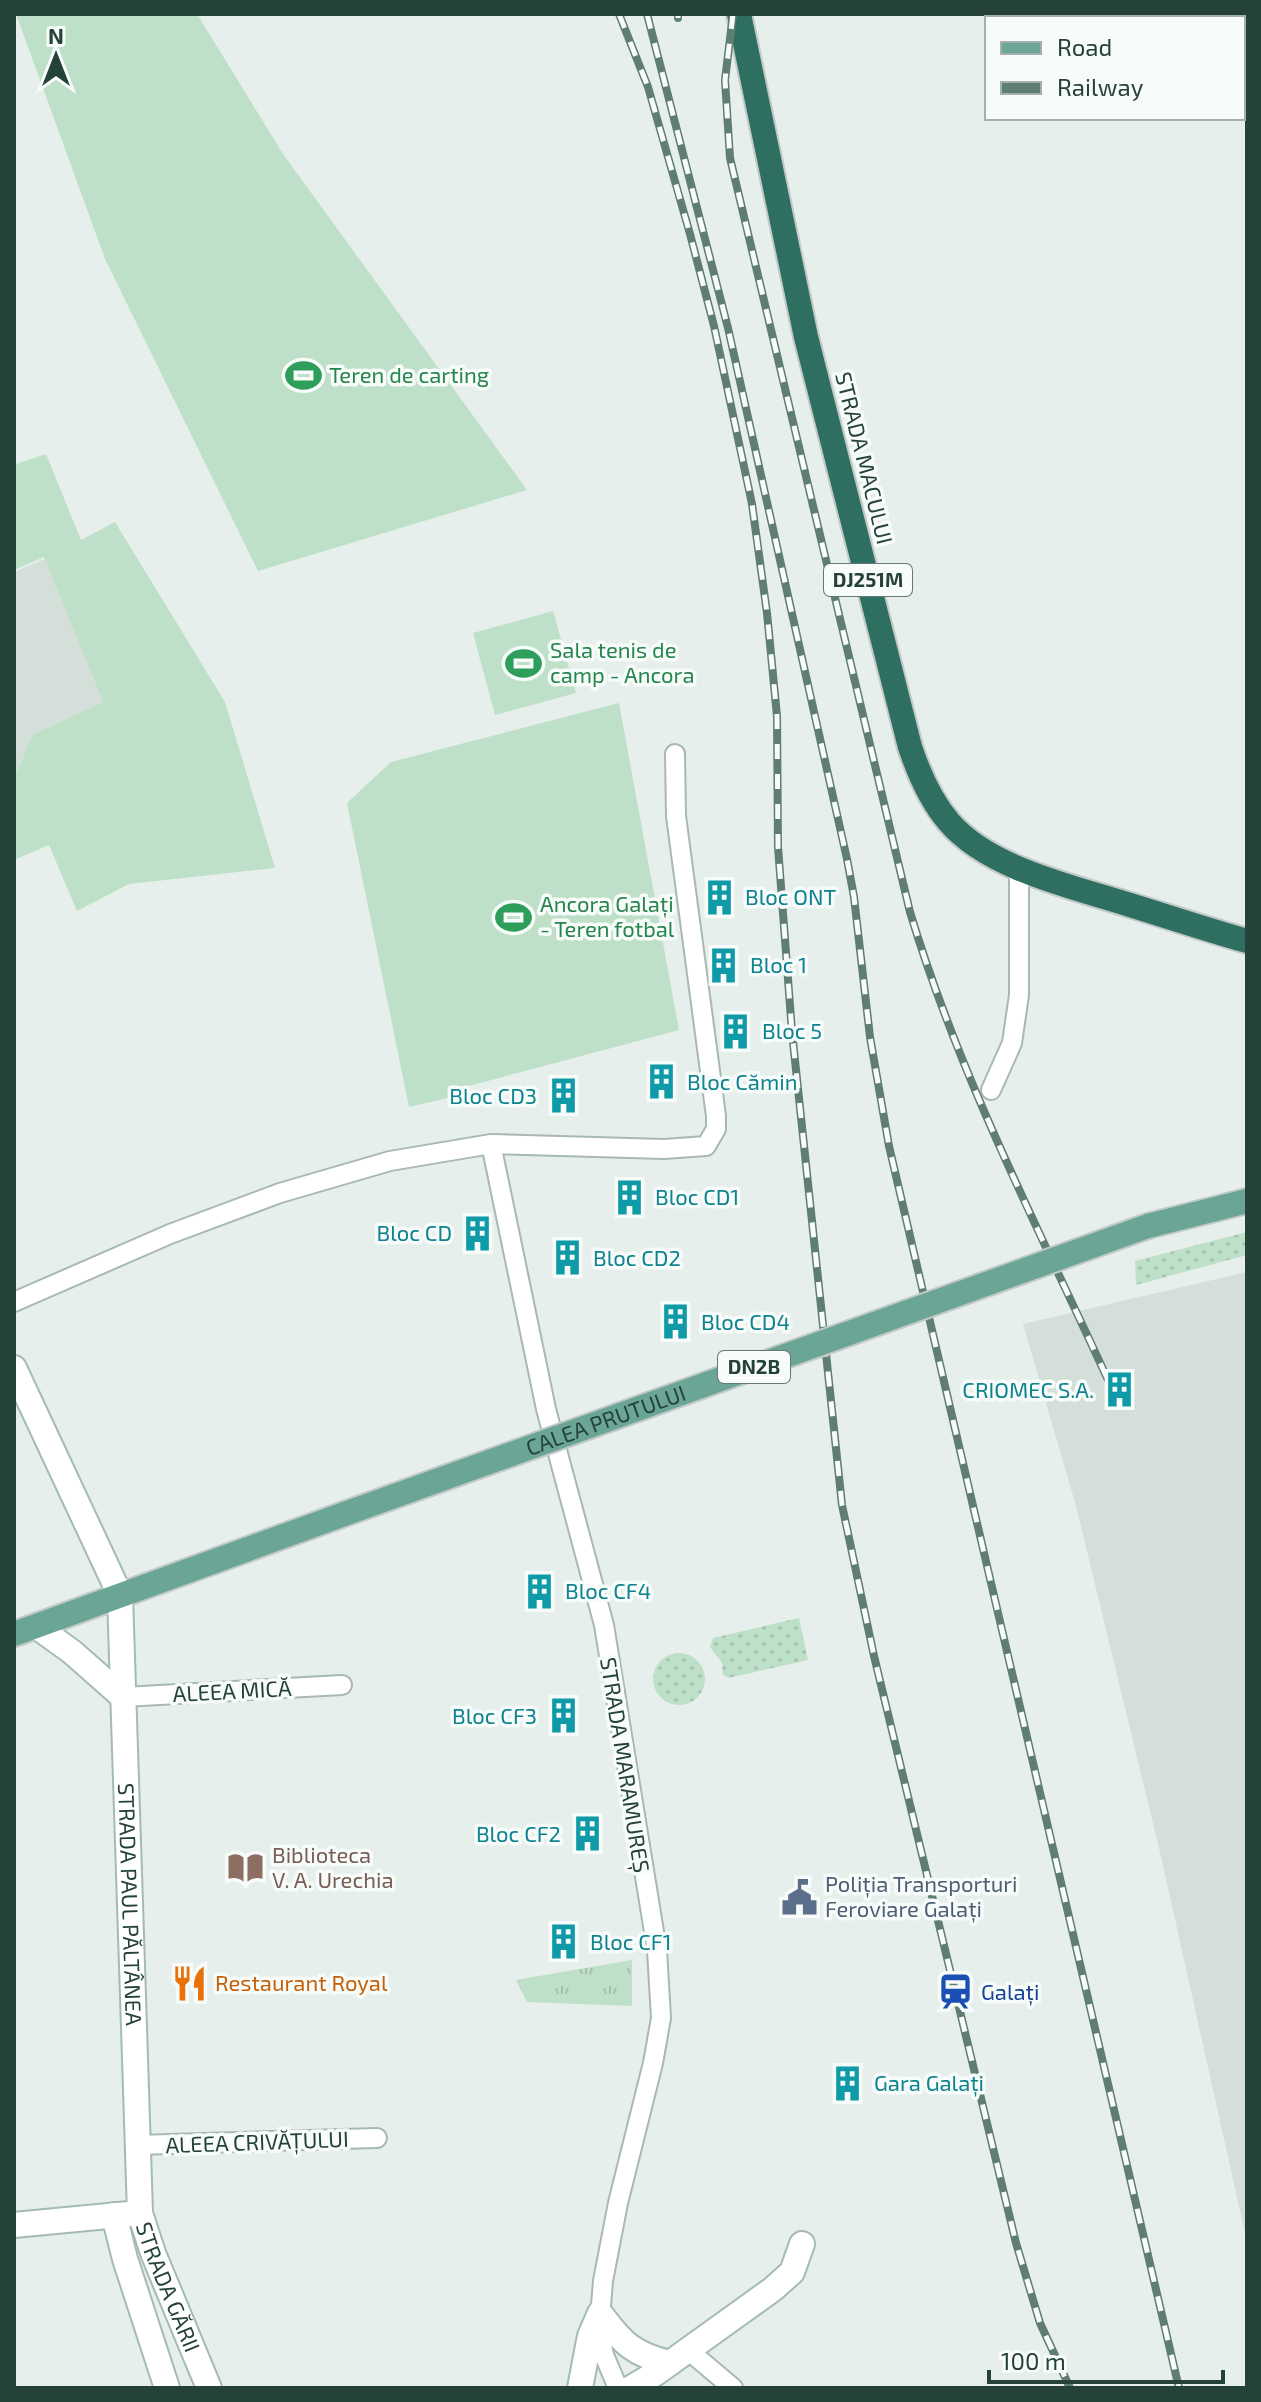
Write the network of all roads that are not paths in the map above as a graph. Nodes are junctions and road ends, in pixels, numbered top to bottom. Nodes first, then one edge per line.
1 (739, 14) edge
2 (675, 754) dead end
3 (1019, 867) junction
4 (1247, 941) edge
5 (991, 1090) dead end
6 (491, 1144) junction
7 (1247, 1201) edge
8 (14, 1302) edge
9 (14, 1368) edge
10 (120, 1595) junction
11 (25, 1630) edge
12 (342, 1685) dead end
13 (123, 1697) junction
14 (377, 2138) dead end
15 (136, 2145) junction
16 (140, 2213) junction
17 (114, 2215) junction
18 (14, 2225) edge
19 (802, 2244) dead end
20 (600, 2313) junction
21 (679, 2356) junction
22 (167, 2388) edge
23 (209, 2388) edge
24 (580, 2388) edge
25 (618, 2388) edge
26 (631, 2388) edge
27 (733, 2388) edge

1 - 3 highway, STRADA MACULUI / DJ251M
2 - 6 street
3 - 4 highway, STRADA MACULUI / DJ251M
3 - 5 street
6 - 8 street
6 - 20 street, STRADA MARAMUREȘ
7 - 10 main road, CALEA PRUTULUI / DN2B, bridge
9 - 10 street
10 - 11 main road, CALEA PRUTULUI / DN2B
10 - 13 street, STRADA PAUL PĂLTÂNEA
11 - 13 street
12 - 13 street, ALEEA MICĂ
13 - 15 street, STRADA PAUL PĂLTÂNEA
14 - 15 street, ALEEA CRIVĂȚULUI
15 - 16 street, STRADA PAUL PĂLTÂNEA
16 - 17 street, STRADA GĂRII
16 - 23 street, STRADA GĂRII
17 - 18 street, STRADA GĂRII
17 - 22 street
19 - 21 street
20 - 21 street
20 - 24 street
20 - 25 street, STRADA MARAMUREȘ
21 - 26 street
21 - 27 street

